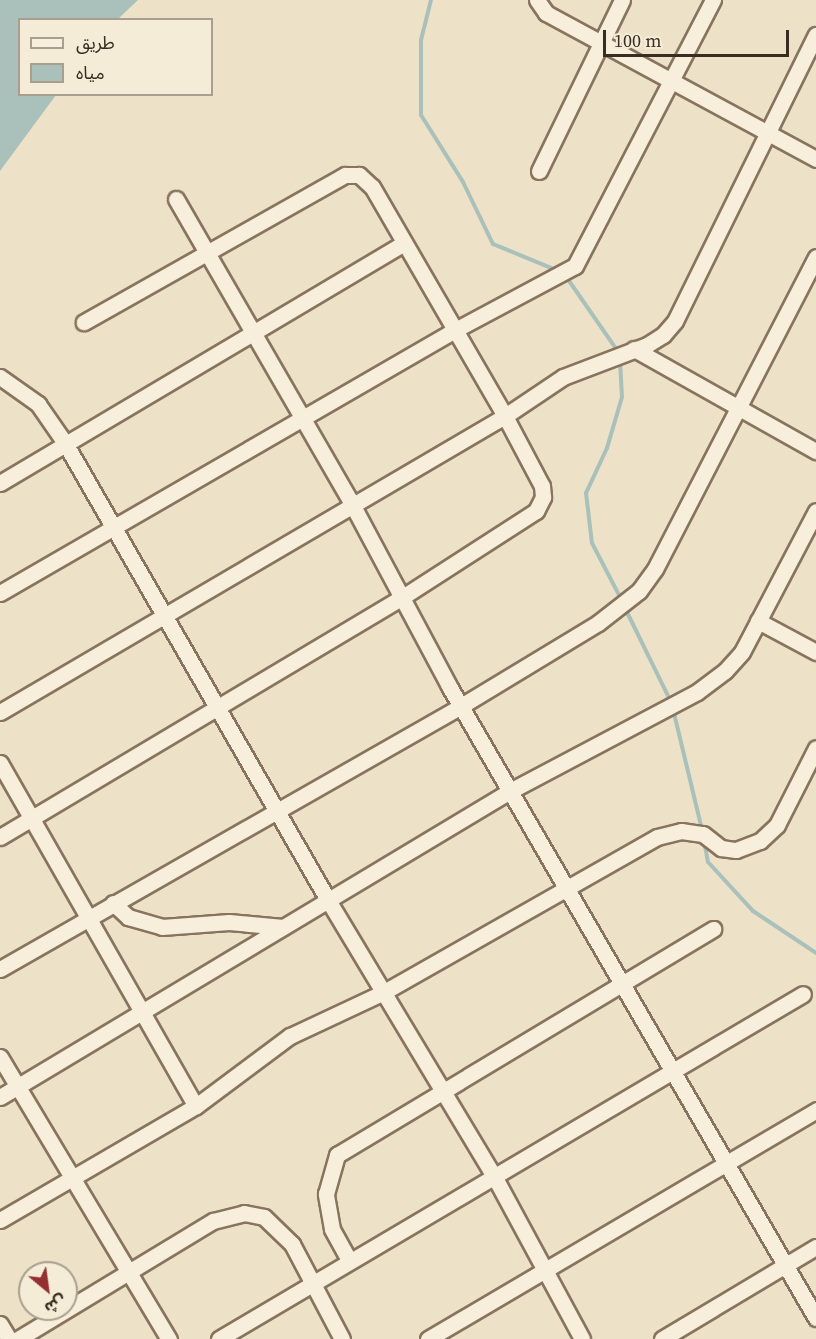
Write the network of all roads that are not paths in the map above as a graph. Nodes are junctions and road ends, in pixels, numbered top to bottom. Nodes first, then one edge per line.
1 (537, 0) edge
2 (622, 0) edge
3 (713, 0) edge
4 (816, 35) edge
5 (600, 43) junction
6 (672, 82) junction
7 (766, 133) junction
8 (816, 159) edge
9 (539, 171) dead end
10 (176, 199) dead end
11 (404, 243) junction
12 (205, 254) junction
13 (816, 257) edge
14 (84, 322) dead end
15 (455, 330) junction
16 (252, 334) junction
17 (634, 349) junction
18 (0, 377) edge
19 (737, 409) junction
20 (505, 416) junction
21 (303, 420) junction
22 (65, 443) junction
23 (816, 451) edge
24 (0, 483) edge
25 (353, 506) junction
26 (816, 511) edge
27 (115, 527) junction
28 (0, 592) edge
29 (401, 598) junction
30 (165, 614) junction
31 (758, 621) junction
32 (816, 652) edge
33 (461, 706) junction
34 (218, 708) junction
35 (0, 712) edge
36 (816, 748) edge
37 (0, 763) edge
38 (510, 791) junction
39 (278, 811) junction
40 (32, 818) junction
41 (0, 837) edge
42 (567, 887) junction
43 (328, 900) junction
44 (113, 903) junction
45 (89, 917) junction
46 (282, 927) junction
47 (713, 929) dead end
48 (0, 969) edge
49 (624, 983) junction
50 (384, 992) junction
51 (803, 994) dead end
52 (143, 1011) junction
53 (0, 1057) edge
54 (674, 1071) junction
55 (17, 1087) junction
56 (443, 1092) junction
57 (0, 1097) edge
58 (196, 1106) junction
59 (816, 1110) edge
60 (727, 1162) junction
61 (494, 1176) junction
62 (70, 1179) junction
63 (0, 1220) edge
64 (816, 1247) edge
65 (350, 1260) junction
66 (786, 1266) junction
67 (546, 1271) junction
68 (128, 1273) junction
69 (312, 1281) junction
70 (816, 1318) edge
71 (0, 1324) edge
72 (9, 1339) edge
73 (18, 1339) edge
74 (169, 1339) edge
75 (219, 1339) edge
76 (342, 1339) edge
77 (428, 1339) edge
78 (582, 1339) edge
79 (662, 1339) edge

1 - 5 street
2 - 5 street
3 - 6 street
4 - 7 street
5 - 6 street
5 - 9 street
6 - 7 street
6 - 15 street
7 - 8 street
7 - 17 street
10 - 12 street
11 - 12 street
11 - 15 street
11 - 16 street
12 - 14 street
12 - 16 street
13 - 19 street
15 - 20 street
15 - 21 street
16 - 21 street
16 - 22 street
17 - 19 street
17 - 20 street
18 - 22 street
19 - 23 street
19 - 33 street
20 - 25 street
20 - 29 street
21 - 25 street
21 - 27 street
22 - 24 street
22 - 27 street
25 - 29 street
25 - 30 street
26 - 31 street
27 - 28 street
27 - 30 street
29 - 33 street
29 - 34 street
30 - 34 street
30 - 35 street
31 - 32 street
31 - 38 street
33 - 38 street
33 - 39 street
34 - 39 street
34 - 40 street
36 - 42 street
37 - 40 street
38 - 42 street
38 - 43 street
39 - 43 street
39 - 44 street
40 - 41 street
40 - 45 street
42 - 49 street
42 - 50 street
43 - 46 street
43 - 50 street
44 - 45 street
44 - 46 street
45 - 48 street
45 - 52 street
46 - 52 street
47 - 49 street
49 - 54 street
49 - 56 street
50 - 56 street
50 - 58 street
51 - 54 street
52 - 55 street
52 - 58 street
53 - 55 street
54 - 60 street
54 - 61 street
55 - 57 street
55 - 62 street
56 - 61 street
56 - 65 street
58 - 62 street
59 - 60 street
60 - 66 street
60 - 67 street
61 - 65 street
61 - 67 street
62 - 63 street
62 - 68 street
64 - 66 street
65 - 69 street
66 - 70 street
66 - 79 street
67 - 77 street
67 - 78 street
68 - 69 street
68 - 73 street
68 - 74 street
69 - 75 street
69 - 76 street
71 - 72 street

